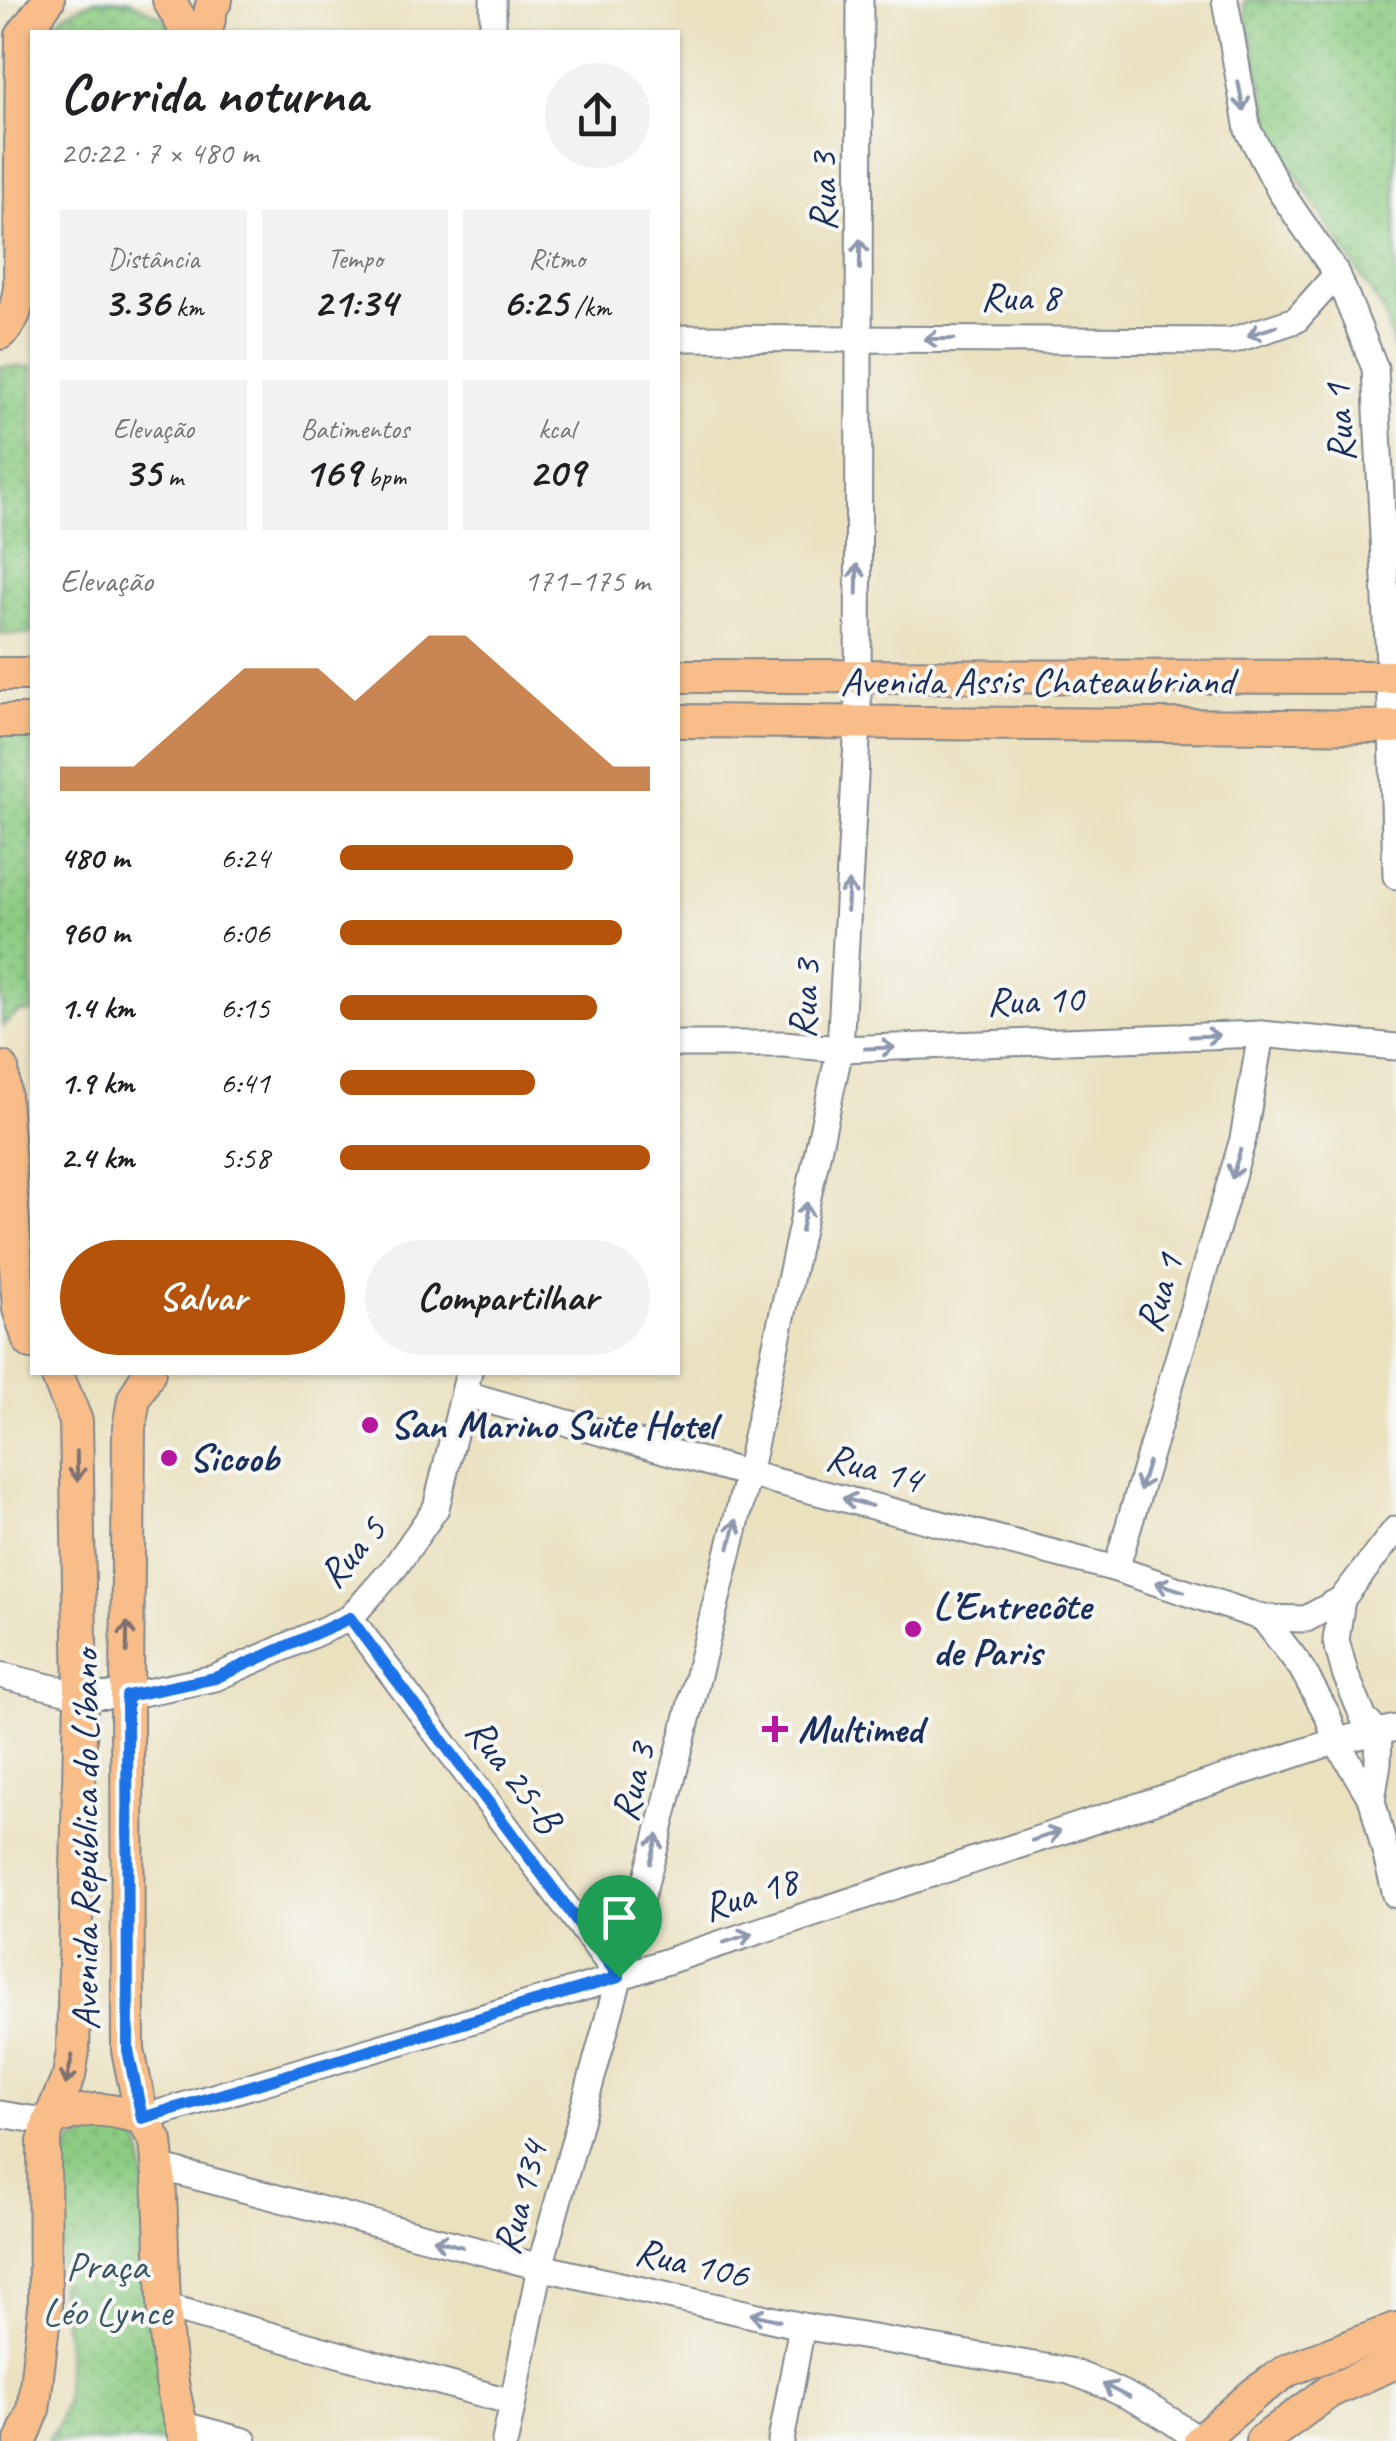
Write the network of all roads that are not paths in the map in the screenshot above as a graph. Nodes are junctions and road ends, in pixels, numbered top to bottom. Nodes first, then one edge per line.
1 (16, 0) edge
2 (48, 0) edge
3 (169, 0) edge
4 (216, 0) edge
5 (494, 0) edge
6 (860, 0) edge
7 (1224, 0) edge
8 (187, 30) edge
9 (206, 30) edge
10 (492, 30) edge
11 (22, 36) junction
12 (1337, 274) junction
13 (16, 318) edge
14 (680, 338) edge
15 (860, 338) junction
16 (0, 674) edge
17 (30, 674) edge
18 (680, 676) edge
19 (856, 677) junction
20 (1392, 677) edge
21 (0, 721) edge
22 (30, 721) edge
23 (680, 722) edge
24 (858, 722) junction
25 (1394, 727) edge
26 (1396, 876) edge
27 (1261, 1034) junction
28 (680, 1044) edge
29 (1396, 1048) edge
30 (840, 1050) junction
31 (1, 1068) edge
32 (30, 1089) edge
33 (30, 1341) edge
34 (57, 1375) edge
35 (147, 1375) edge
36 (467, 1383) edge
37 (748, 1474) junction
38 (1396, 1528) edge
39 (1116, 1570) junction
40 (1342, 1599) junction
41 (350, 1618) junction
42 (1263, 1618) junction
43 (0, 1675) edge
44 (81, 1696) junction
45 (127, 1696) junction
46 (1388, 1730) edge
47 (1336, 1741) junction
48 (1372, 1800) junction
49 (1396, 1895) edge
50 (619, 1977) junction
51 (0, 2114) edge
52 (142, 2118) junction
53 (49, 2122) junction
54 (159, 2167) junction
55 (540, 2267) junction
56 (164, 2306) junction
57 (802, 2326) junction
58 (1396, 2328) edge
59 (1396, 2362) edge
60 (512, 2402) junction
61 (183, 2432) edge
62 (21, 2441) edge
63 (244, 2441) edge
64 (505, 2441) edge
65 (781, 2441) edge
66 (1199, 2441) edge
67 (1262, 2441) edge

1 - 11 main road
2 - 11 main road
3 - 8 main road
4 - 9 main road
5 - 10 street
15 -> 6 street, Rua 3
7 -> 12 street, Rua 1
11 - 13 main road
12 -> 15 street, Rua 8
12 - 20 street, Rua 1
14 - 15 street, Rua 8
19 -> 15 street, Rua 3
16 - 17 main road
18 - 19 main road, Avenida Assis Chateaubriand
19 - 20 main road, Avenida Assis Chateaubriand
19 - 24 street, Rua 3
20 - 25 street, Rua 1
21 - 22 main road
23 - 24 main road, Avenida Assis Chateaubriand
24 - 25 main road, Avenida Assis Chateaubriand
30 -> 24 street, Rua 3
25 - 26 street, Rua 1
27 - 29 street, Rua 10
30 -> 27 street, Rua 10
27 -> 39 street, Rua 1
28 - 30 street, Rua 10
37 -> 30 street, Rua 3
31 - 32 main road
31 - 33 main road
34 -> 44 main road, Avenida República do Líbano
45 -> 35 main road, Avenida República do Líbano
36 - 37 street, Rua 14
36 - 41 street, Rua 5
39 -> 37 street, Rua 14
50 -> 37 street, Rua 3
38 - 40 street
42 -> 39 street, Rua 14
40 - 42 street, Rua 14
40 - 46 street
41 - 45 street, Rua 5
41 - 50 street, Rua 25-B
42 - 47 street
43 - 44 street, Rua 5
44 - 45 street, Rua 5
44 -> 53 main road, Avenida República do Líbano
45 - 52 main road, Avenida República do Líbano
46 - 47 street, Rua 18
46 - 48 street
47 - 48 street
50 -> 47 street, Rua 18
48 - 49 street
50 - 52 street, Rua 18
50 - 55 street, Rua 134
51 - 53 street
52 - 53 main road
52 - 54 main road, Avenida República do Líbano
53 - 62 main road, Avenida República do Líbano
55 -> 54 street, Rua 106
54 - 56 main road, Avenida República do Líbano
57 -> 55 street, Rua 106
55 - 60 street, Rua 134
56 - 60 street
56 - 61 main road, Avenida República do Líbano
57 - 65 street
66 -> 57 street, Rua 106
58 - 66 main road
59 - 67 main road
60 - 64 street, Rua 134
61 - 63 street

